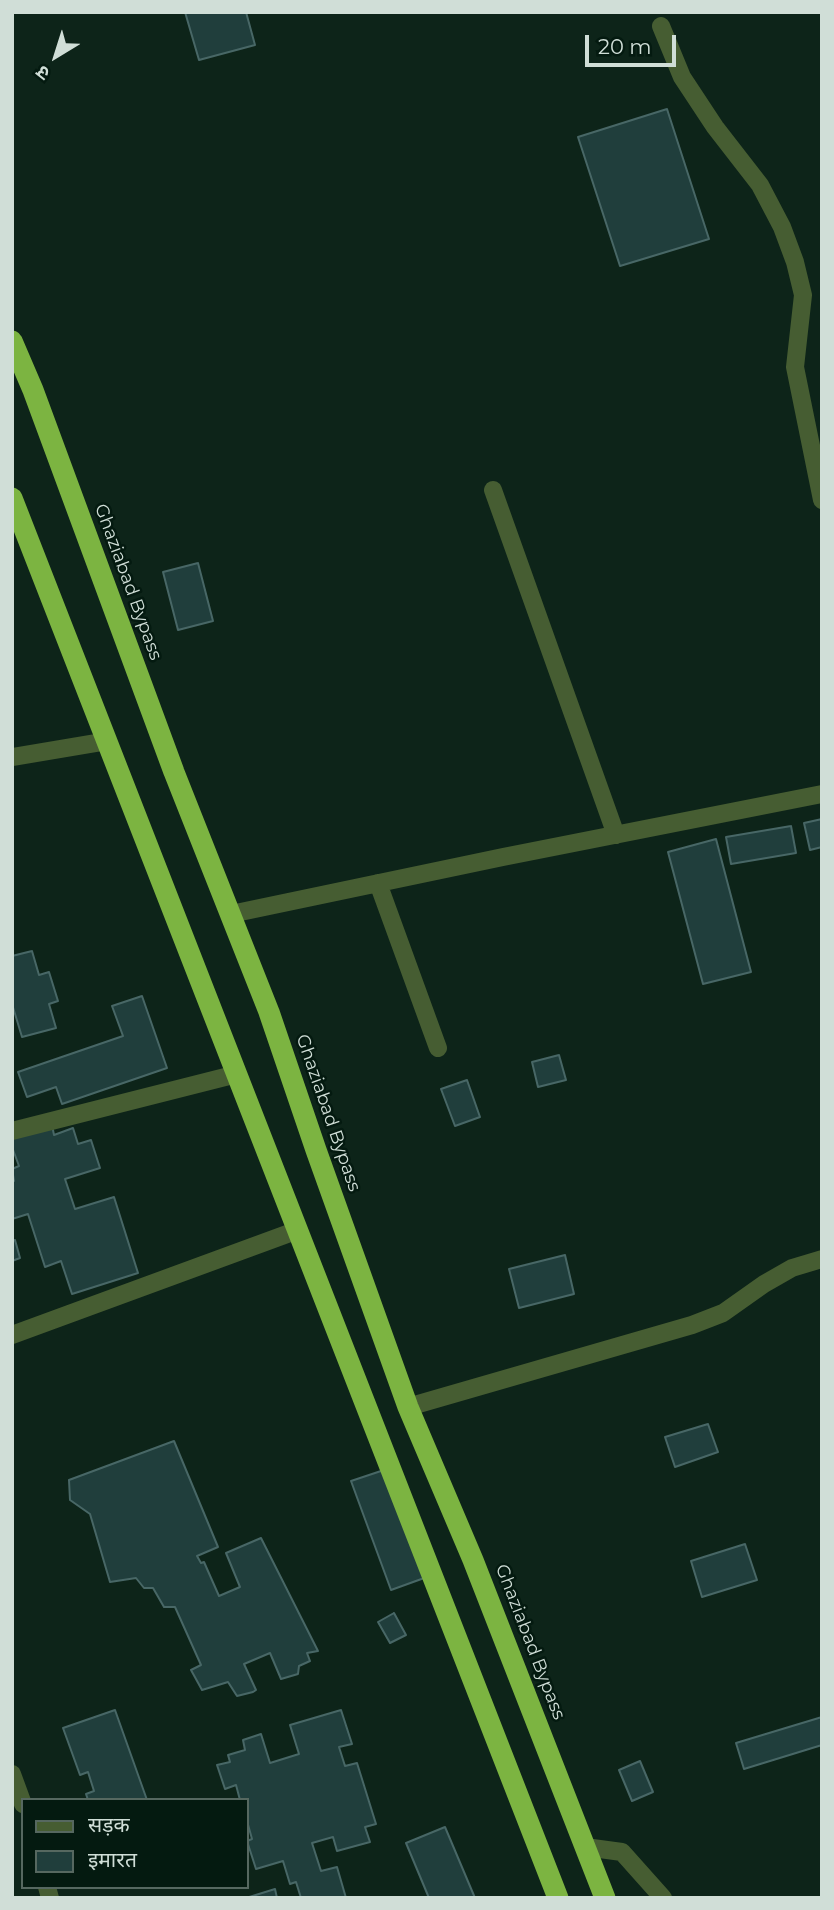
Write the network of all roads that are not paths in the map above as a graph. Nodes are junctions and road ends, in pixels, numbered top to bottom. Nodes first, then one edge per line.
1 (660, 26) dead end
2 (12, 341) edge
3 (493, 490) dead end
4 (12, 498) edge
5 (822, 500) edge
6 (107, 741) junction
7 (12, 757) edge
8 (822, 794) edge
9 (616, 835) junction
10 (378, 883) junction
11 (231, 914) junction
12 (438, 1048) dead end
13 (236, 1073) junction
14 (12, 1131) edge
15 (298, 1230) junction
16 (822, 1259) edge
17 (12, 1335) edge
18 (408, 1407) junction
19 (12, 1774) edge
20 (21, 1799) edge
21 (585, 1847) junction
22 (558, 1898) edge
23 (605, 1898) edge
24 (663, 1898) edge

1 - 5 street
2 - 11 highway, Ghaziabad Bypass
3 - 9 street
4 - 6 highway
6 - 7 street
6 - 13 highway
8 - 9 street
9 - 10 street
10 - 11 street
10 - 12 street
11 - 18 highway, Ghaziabad Bypass
13 - 14 street
13 - 15 highway
15 - 17 street
15 - 22 highway
16 - 18 street
18 - 21 highway, Ghaziabad Bypass
19 - 20 street
21 - 23 highway, Ghaziabad Bypass
21 - 24 street

